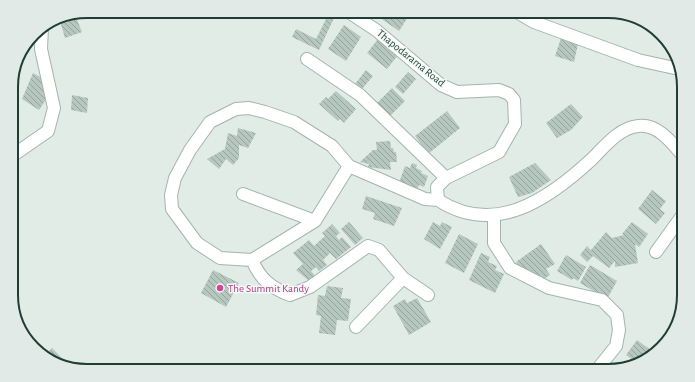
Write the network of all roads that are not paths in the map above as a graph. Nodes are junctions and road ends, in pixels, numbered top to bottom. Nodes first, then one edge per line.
1 (358, 18) edge
2 (527, 18) edge
3 (42, 35) edge
4 (307, 59) dead end
5 (675, 68) edge
6 (677, 148) edge
7 (18, 152) edge
8 (349, 166) junction
9 (446, 178) junction
10 (243, 194) dead end
11 (438, 200) junction
12 (494, 216) junction
13 (315, 221) junction
14 (677, 223) edge
15 (656, 252) dead end
16 (252, 260) junction
17 (403, 278) junction
18 (428, 295) dead end
19 (356, 327) dead end
20 (602, 364) edge

1 - 9 street, Thapodarama Road
2 - 5 street
3 - 7 street
4 - 9 street
6 - 12 street
8 - 11 street
8 - 13 street
8 - 16 street
9 - 11 street
10 - 13 street
11 - 12 street
12 - 20 street
13 - 16 street
14 - 15 street
16 - 17 street
17 - 18 street
17 - 19 street

